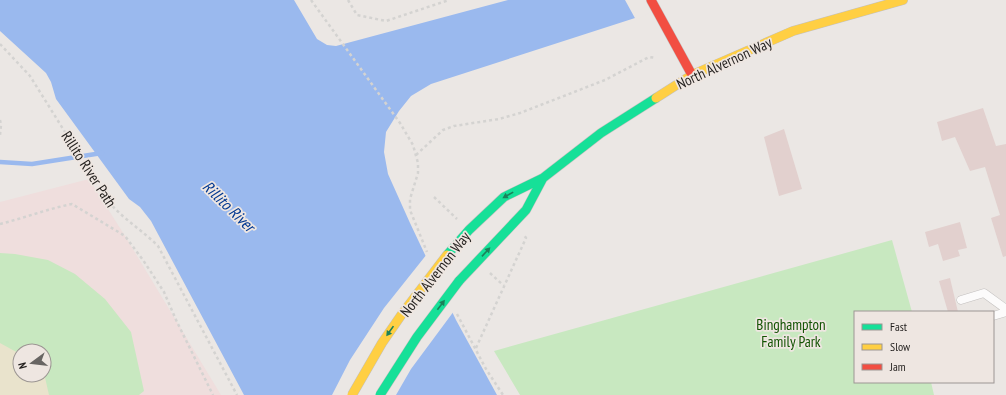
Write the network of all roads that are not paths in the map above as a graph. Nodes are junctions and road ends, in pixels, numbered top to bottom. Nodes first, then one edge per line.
1 (651, 0) edge
2 (903, 0) edge
3 (692, 75) junction
4 (543, 178) junction
5 (961, 300) dead end
6 (1006, 311) edge
7 (994, 316) edge
8 (352, 395) edge
9 (380, 395) edge

1 - 3 main road
2 - 3 main road, North Alvernon Way
3 - 4 main road, North Alvernon Way
4 -> 8 main road, North Alvernon Way, bridge
9 -> 4 main road, North Alvernon Way, bridge
5 - 6 lane
6 - 7 lane

